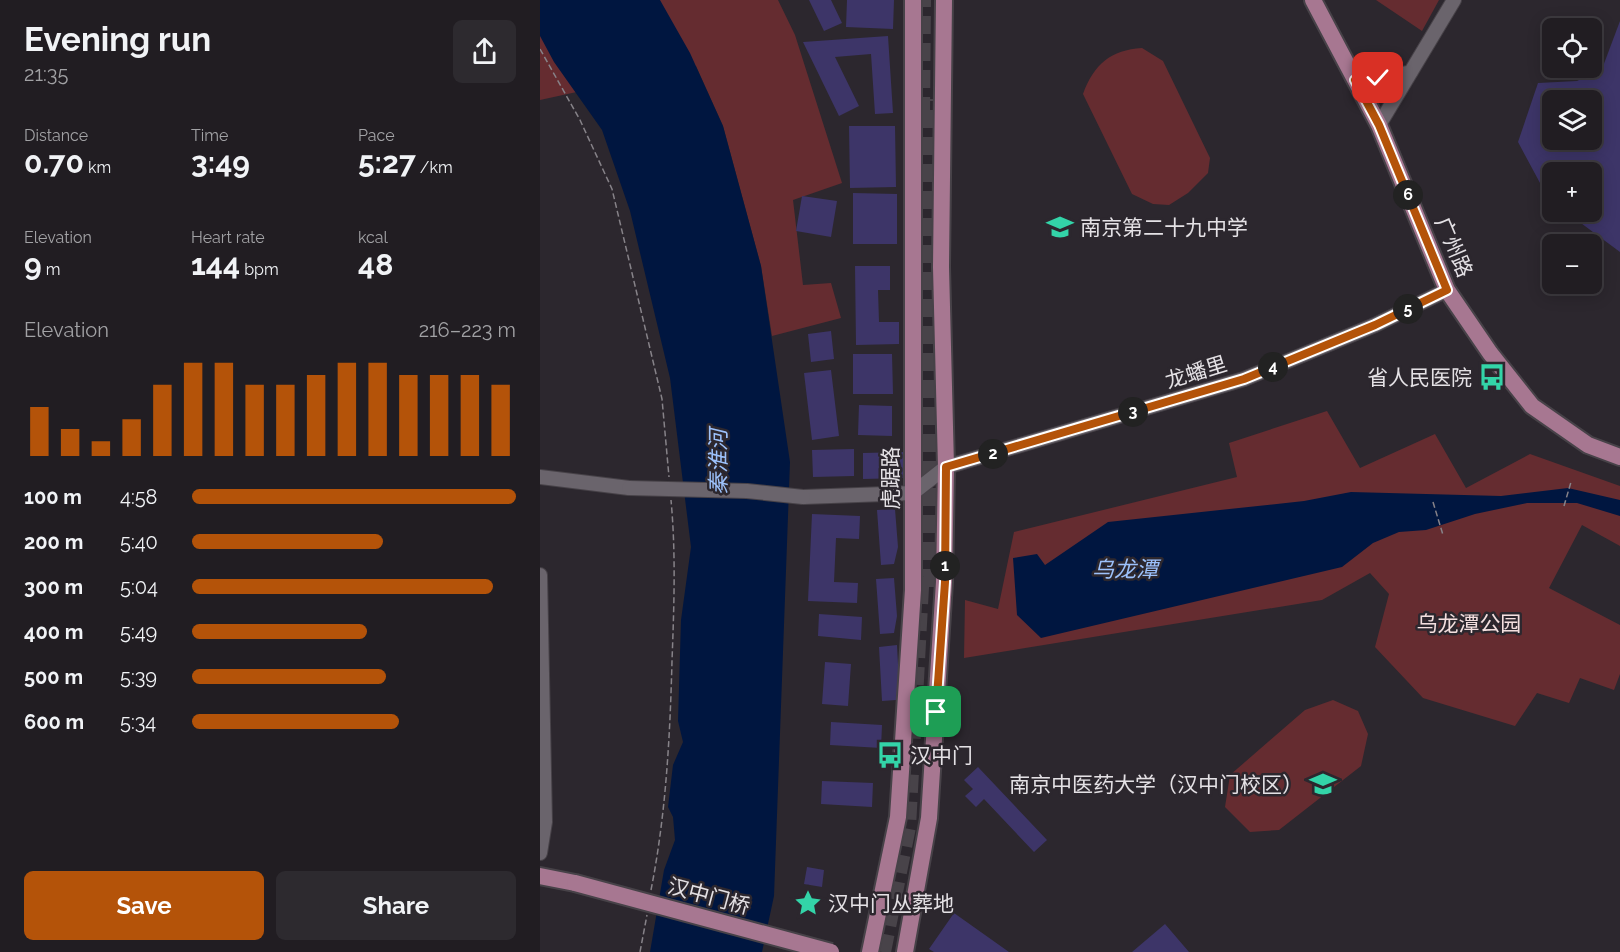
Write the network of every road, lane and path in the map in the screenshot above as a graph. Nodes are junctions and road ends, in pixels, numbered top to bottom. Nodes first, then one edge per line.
1 (913, 0) edge
2 (944, 0) edge
3 (1313, 0) edge
4 (1454, 0) edge
5 (1411, 72) junction
6 (1355, 80) junction
7 (1379, 125) junction
8 (1447, 290) junction
9 (1620, 457) edge
10 (946, 467) junction
11 (540, 477) edge
12 (1571, 482) dead end
13 (913, 494) junction
14 (1433, 502) dead end
15 (1564, 506) dead end
16 (1443, 535) dead end
17 (540, 575) edge
18 (540, 853) edge
19 (540, 876) edge
20 (831, 952) edge
21 (870, 952) edge
22 (905, 952) edge

1 - 13 main road, 虎踞路
2 - 10 main road
3 - 6 main road, 广州路
4 - 5 street
5 - 6 street
5 - 7 street
6 - 7 main road, 广州路
7 - 8 main road, 广州路
8 - 9 main road, 广州路
8 - 10 street, 龙蟠里
10 - 13 street
10 - 22 main road
11 - 13 street, bridge
12 - 15 path
13 - 21 main road, 虎踞路
14 - 16 path
17 - 18 street
19 - 20 main road, 汉中门桥, bridge

